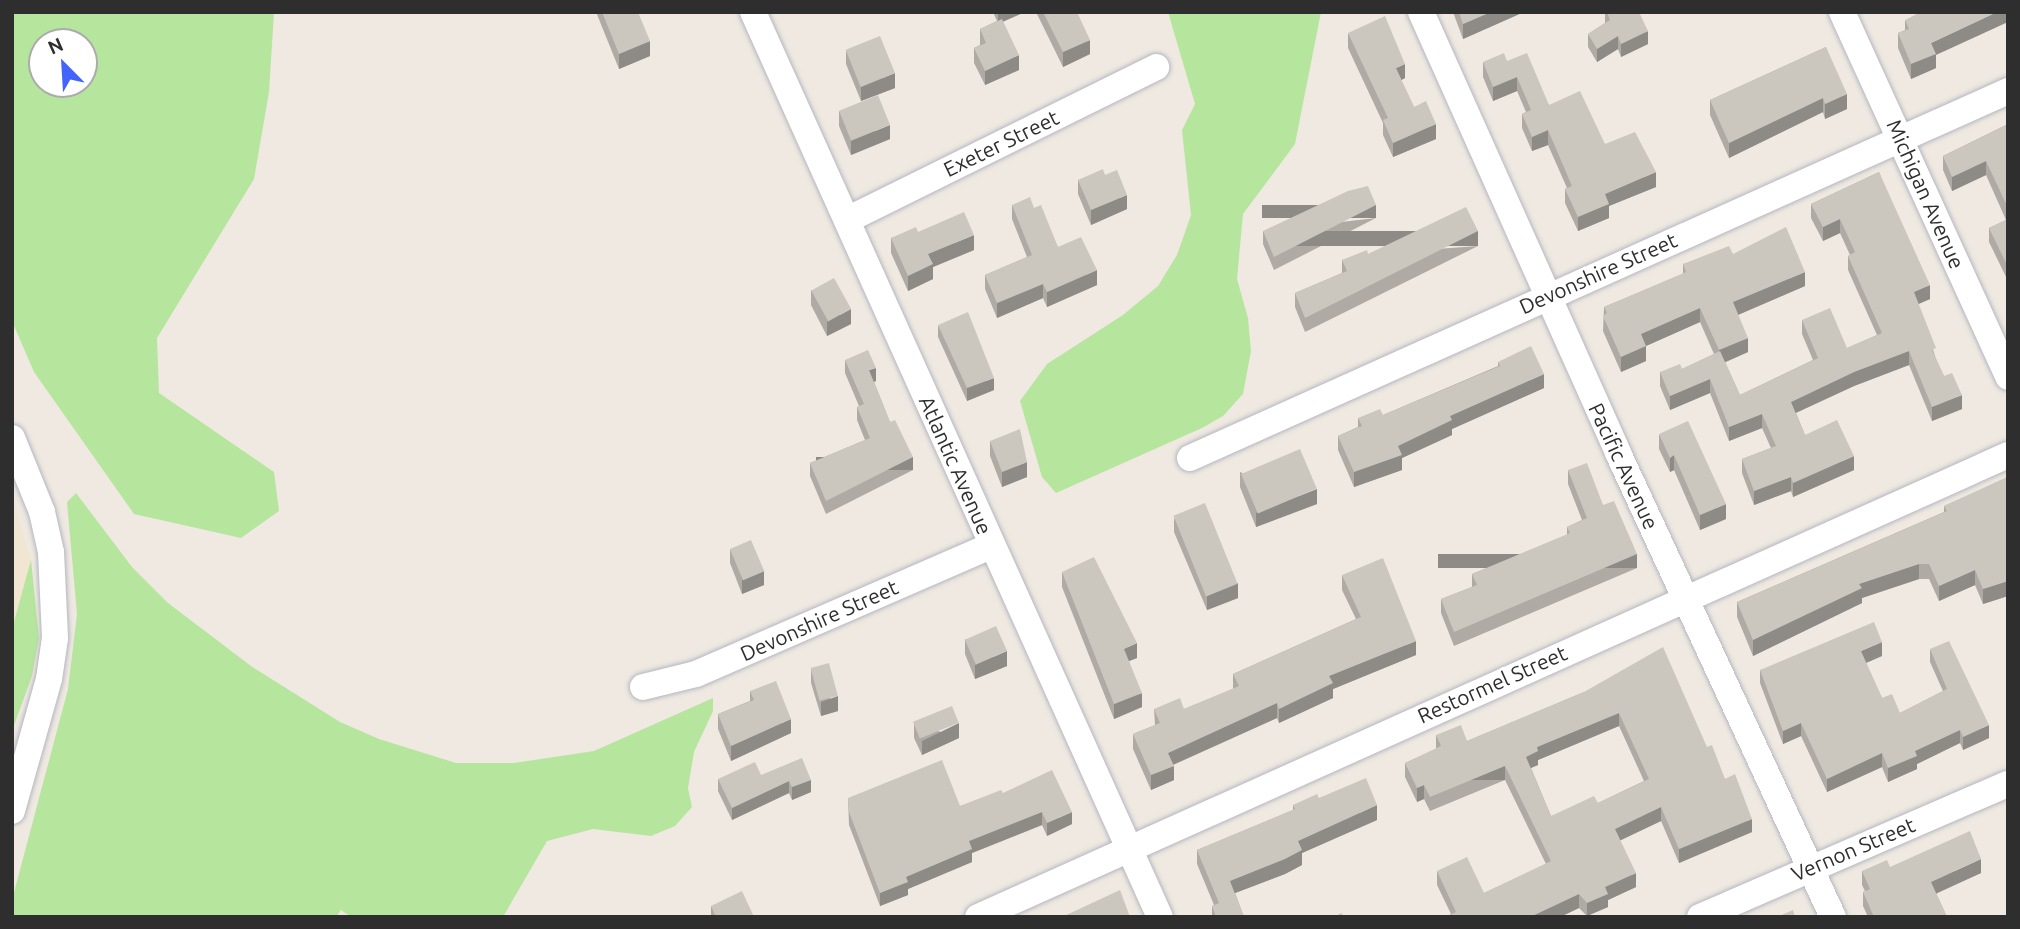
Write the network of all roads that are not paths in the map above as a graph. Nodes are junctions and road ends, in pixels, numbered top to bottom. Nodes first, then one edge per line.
1 (753, 12) edge
2 (1421, 12) edge
3 (1842, 12) edge
4 (1156, 67) dead end
5 (2008, 91) edge
6 (1902, 140) junction
7 (847, 220) junction
8 (1547, 295) junction
9 (2008, 377) edge
10 (12, 439) edge
11 (2008, 454) edge
12 (1190, 458) dead end
13 (992, 545) junction
14 (1685, 597) junction
15 (643, 687) dead end
16 (2008, 785) edge
17 (12, 811) edge
18 (1129, 849) junction
19 (1811, 867) junction
20 (978, 917) edge
21 (1160, 917) edge
22 (1700, 917) edge
23 (1833, 917) edge

1 - 7 street, Atlantic Avenue
2 - 8 street, Pacific Avenue
3 - 6 street, Michigan Avenue
4 - 7 street, Exeter Street
5 - 6 street, Devonshire Street
6 - 8 street, Devonshire Street
6 - 9 street, Michigan Avenue
7 - 13 street, Atlantic Avenue
8 - 12 street, Devonshire Street
8 - 14 street, Pacific Avenue
10 - 17 street
11 - 14 street, Restormel Street
13 - 15 street, Devonshire Street
13 - 18 street, Atlantic Avenue
14 - 18 street, Restormel Street
14 - 19 street, Pacific Avenue
16 - 19 street, Vernon Street
18 - 20 street, Restormel Street
18 - 21 street, Atlantic Avenue
19 - 22 street, Vernon Street
19 - 23 street, Pacific Avenue

